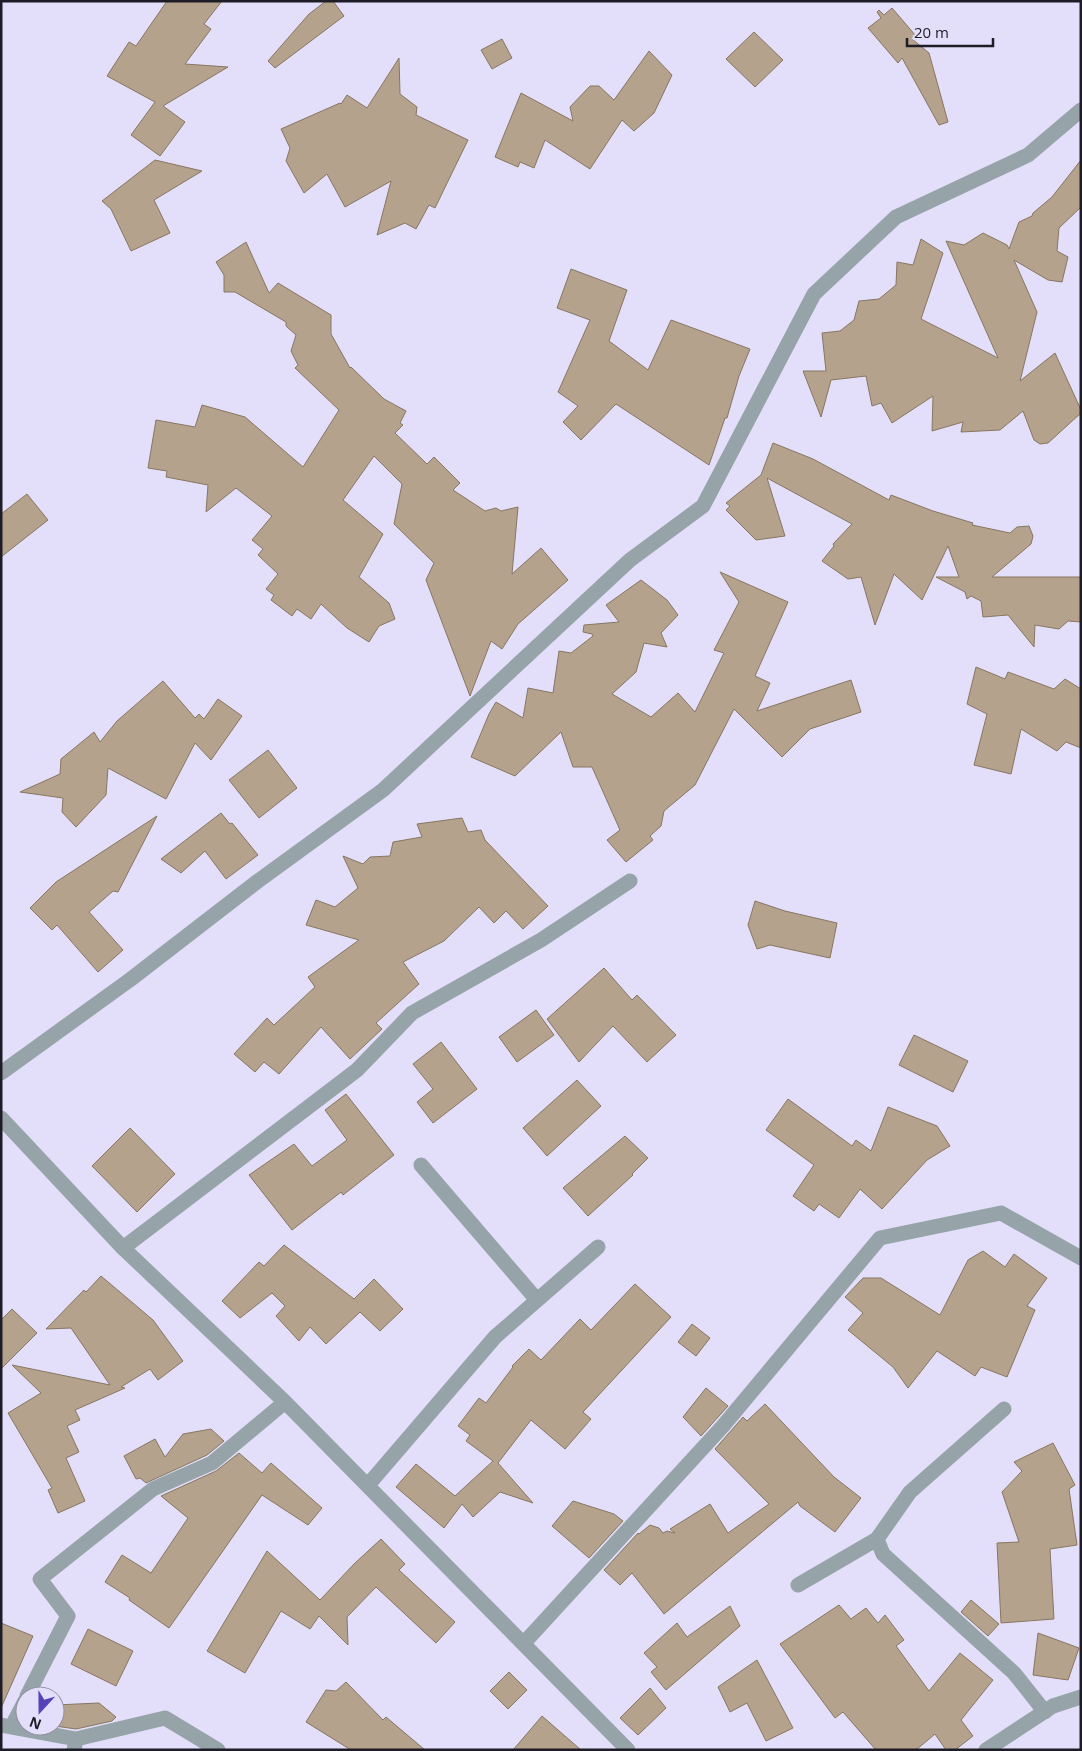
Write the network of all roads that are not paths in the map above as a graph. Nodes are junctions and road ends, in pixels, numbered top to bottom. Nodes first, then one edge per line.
1 (1081, 110) edge
2 (630, 881) dead end
3 (1, 1073) edge
4 (1, 1118) edge
5 (421, 1165) dead end
6 (598, 1247) dead end
7 (123, 1248) junction
8 (1081, 1258) edge
9 (537, 1300) junction
10 (285, 1402) junction
11 (1004, 1409) dead end
12 (368, 1485) junction
13 (877, 1539) junction
14 (798, 1585) dead end
15 (524, 1643) junction
16 (33, 1686) edge
17 (1081, 1697) edge
18 (1045, 1712) junction
19 (15, 1715) edge
20 (7, 1726) edge
21 (75, 1744) edge
22 (218, 1750) edge
23 (628, 1750) edge
24 (986, 1750) edge

1 - 3 street
2 - 7 street
4 - 7 street
5 - 9 street
6 - 9 street
7 - 10 street
8 - 15 street
9 - 12 street
10 - 12 street
10 - 16 street
11 - 13 street
12 - 15 street
13 - 14 street
13 - 18 street
15 - 23 street
17 - 18 street
18 - 24 street
19 - 20 street
20 - 21 street
21 - 22 street

